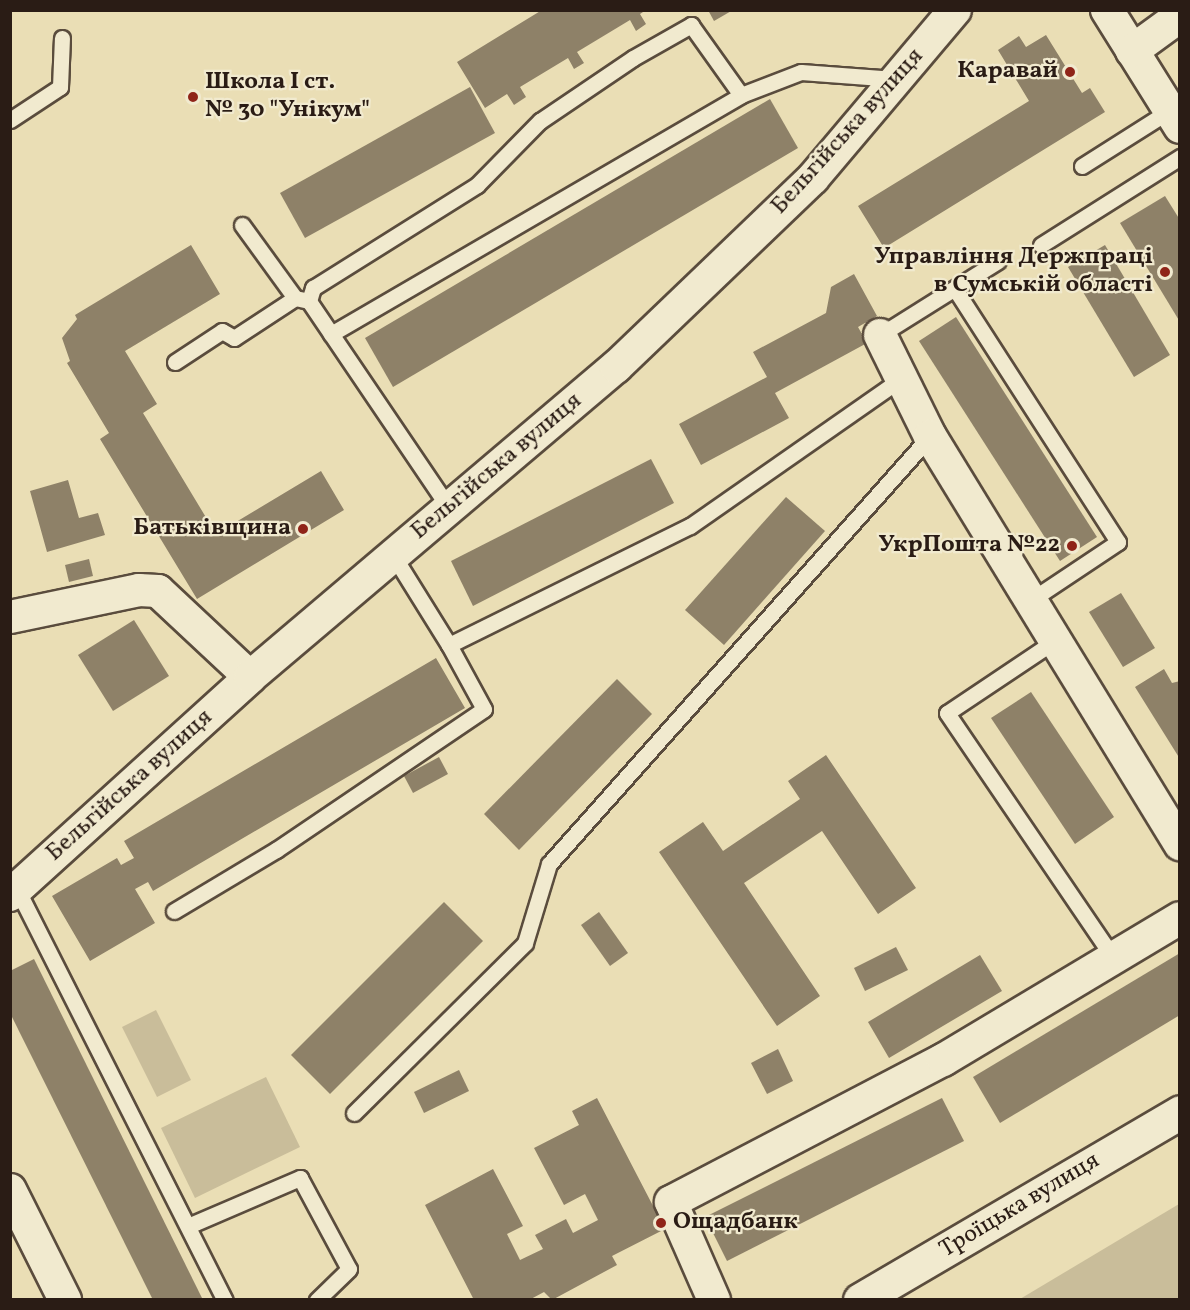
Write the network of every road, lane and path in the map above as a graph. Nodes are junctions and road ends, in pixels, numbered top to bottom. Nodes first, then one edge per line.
1 (955, 10) edge
2 (1107, 10) edge
3 (1179, 16) edge
4 (62, 38) dead end
5 (1132, 51) junction
6 (895, 79) junction
7 (741, 95) junction
8 (1174, 119) edge
9 (10, 120) edge
10 (1179, 157) edge
11 (1082, 166) dead end
12 (242, 225) dead end
13 (1041, 244) dead end
14 (998, 261) dead end
15 (955, 289) junction
16 (302, 300) junction
17 (331, 334) junction
18 (880, 336) joint
19 (175, 362) dead end
20 (902, 379) junction
21 (930, 436) junction
22 (449, 508) junction
23 (393, 555) junction
24 (1031, 600) junction
25 (10, 617) edge
26 (1056, 640) junction
27 (449, 645) junction
28 (250, 677) junction
29 (1179, 844) edge
30 (14, 892) edge
31 (174, 911) dead end
32 (1179, 918) edge
33 (1113, 957) junction
34 (1179, 1112) edge
35 (354, 1113) dead end
36 (10, 1190) edge
37 (188, 1226) junction
38 (880, 1295) edge
39 (64, 1299) edge
40 (225, 1299) edge
41 (317, 1299) edge
42 (714, 1299) edge

1 - 6 street, Бельгійська вулиця
2 - 5 street
3 - 5 street
4 - 9 lane
5 - 8 street
6 - 7 lane
6 - 22 street, Бельгійська вулиця
7 - 16 lane
7 - 17 lane
8 - 11 lane
10 - 13 lane
12 - 16 lane
14 - 15 lane
15 - 18 lane
15 - 24 lane
16 - 17 lane
16 - 19 lane
17 - 22 lane
18 - 20 street
20 - 21 street
20 - 27 lane
21 - 24 street
21 - 35 lane
22 - 23 street, Бельгійська вулиця
23 - 27 lane
23 - 28 street, Бельгійська вулиця
24 - 26 street
25 - 28 street
26 - 29 street
26 - 33 lane
27 - 31 lane
28 - 30 street, Бельгійська вулиця
30 - 37 lane
32 - 33 street
33 - 42 street
34 - 38 main road, Троїцька вулиця
36 - 39 street
37 - 40 lane
37 - 41 lane

